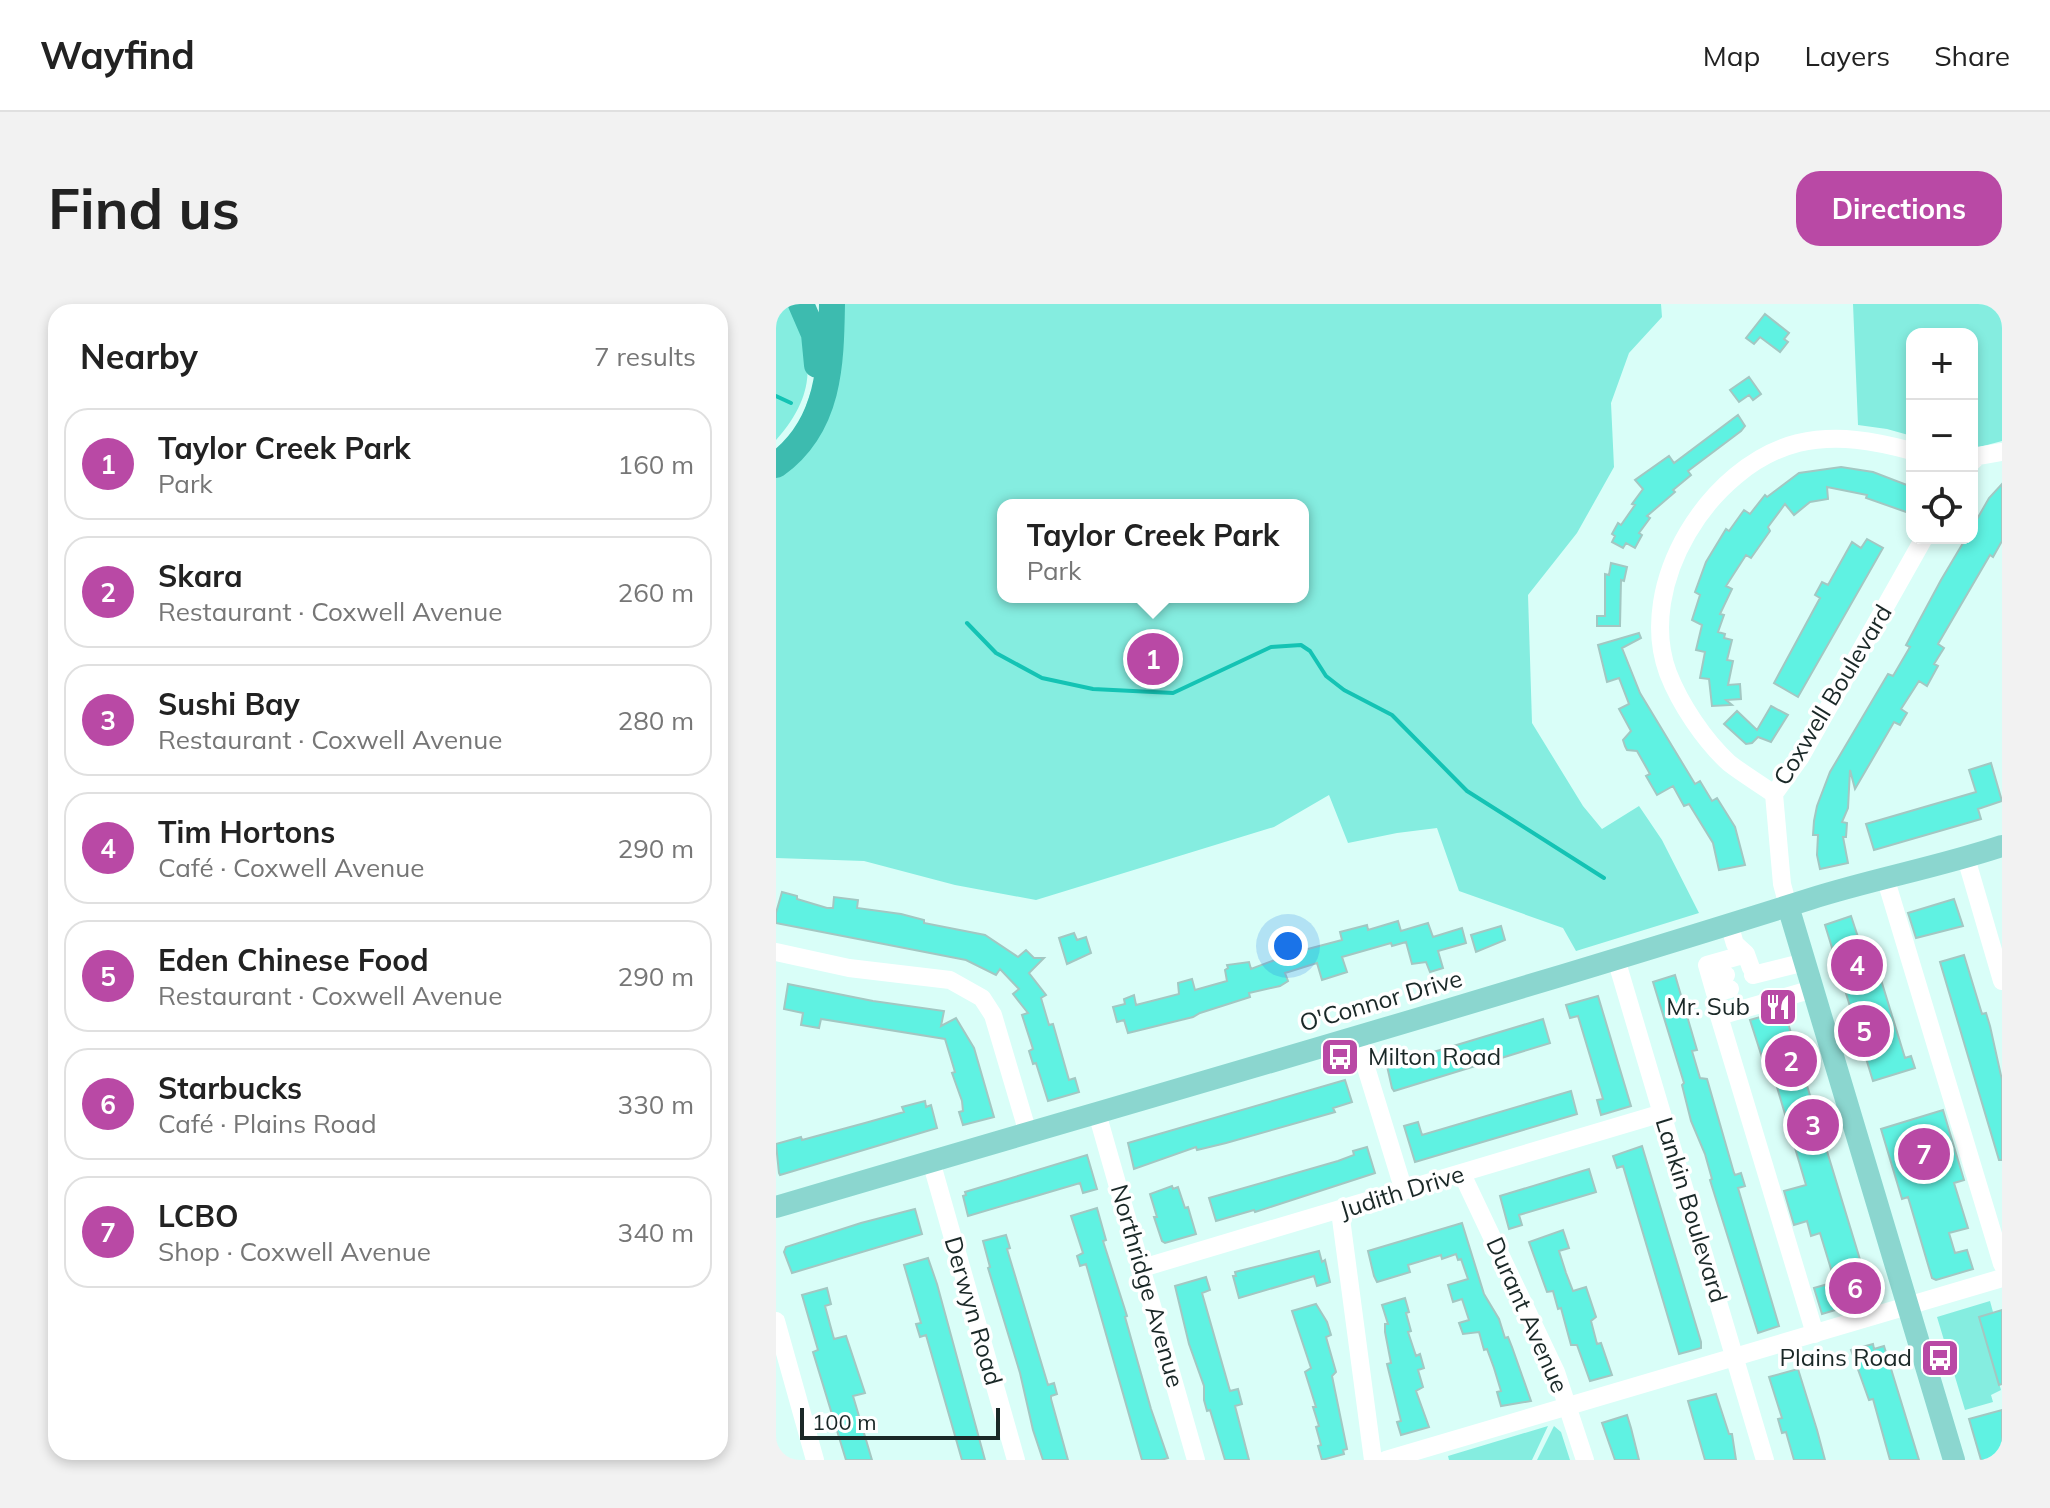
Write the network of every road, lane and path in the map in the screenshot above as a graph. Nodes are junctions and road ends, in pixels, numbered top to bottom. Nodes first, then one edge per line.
1 (801, 304) edge
2 (832, 304) edge
3 (1906, 449) edge
4 (776, 451) edge
5 (2002, 452) edge
6 (1978, 456) edge
7 (776, 465) edge
8 (1921, 544) edge
9 (1774, 794) junction
10 (2002, 846) edge
11 (1966, 858) junction
12 (1885, 877) junction
13 (1788, 906) junction
14 (1729, 924) junction
15 (1699, 933) junction
16 (776, 952) edge
17 (1616, 959) junction
18 (1805, 962) junction
19 (1734, 973) junction
20 (2002, 981) edge
21 (1813, 989) junction
22 (1356, 1035) junction
23 (1097, 1113) junction
24 (1662, 1113) junction
25 (1028, 1133) junction
26 (931, 1161) junction
27 (1462, 1174) junction
28 (1404, 1191) junction
29 (776, 1207) edge
30 (1340, 1211) junction
31 (2002, 1264) edge
32 (1142, 1268) junction
33 (2002, 1278) edge
34 (1907, 1307) junction
35 (776, 1321) edge
36 (1815, 1334) junction
37 (1735, 1357) junction
38 (1568, 1406) junction
39 (815, 1460) edge
40 (1016, 1460) edge
41 (1196, 1460) edge
42 (1373, 1460) edge
43 (1386, 1460) edge
44 (1585, 1460) edge
45 (1765, 1460) edge
46 (1954, 1460) edge

1 - 4 highway
2 - 7 highway
3 - 9 street
5 - 6 street
8 - 9 street, Coxwell Boulevard
9 - 13 street, Coxwell Boulevard
10 - 11 main road, O'Connor Drive
11 - 12 main road, O'Connor Drive
11 - 20 street
12 - 13 main road, O'Connor Drive
12 - 31 street
13 - 14 main road, O'Connor Drive
13 - 18 main road
14 - 15 main road, O'Connor Drive
14 - 19 street
15 - 17 main road, O'Connor Drive
15 - 19 street
16 - 25 street
17 - 22 main road, O'Connor Drive
17 - 24 street, Lankin Boulevard
18 - 19 street
18 - 21 main road
21 - 34 main road
21 - 36 street
22 - 23 main road, O'Connor Drive
22 - 28 street
23 - 25 main road, O'Connor Drive
23 - 32 street, Northridge Avenue
24 - 27 street, Judith Drive
24 - 37 street, Lankin Boulevard
25 - 26 main road, O'Connor Drive
26 - 29 main road, O'Connor Drive
26 - 40 street, Derwyn Road
27 - 28 street, Judith Drive
27 - 38 street, Durant Avenue
28 - 30 street, Judith Drive
30 - 32 street, Judith Drive
30 - 42 street
32 - 41 street, Northridge Avenue
33 - 34 street
34 - 36 street
34 - 46 main road
35 - 39 street
36 - 37 street
37 - 38 street
37 - 45 street, Lankin Boulevard
38 - 43 street
38 - 44 street, Durant Avenue

